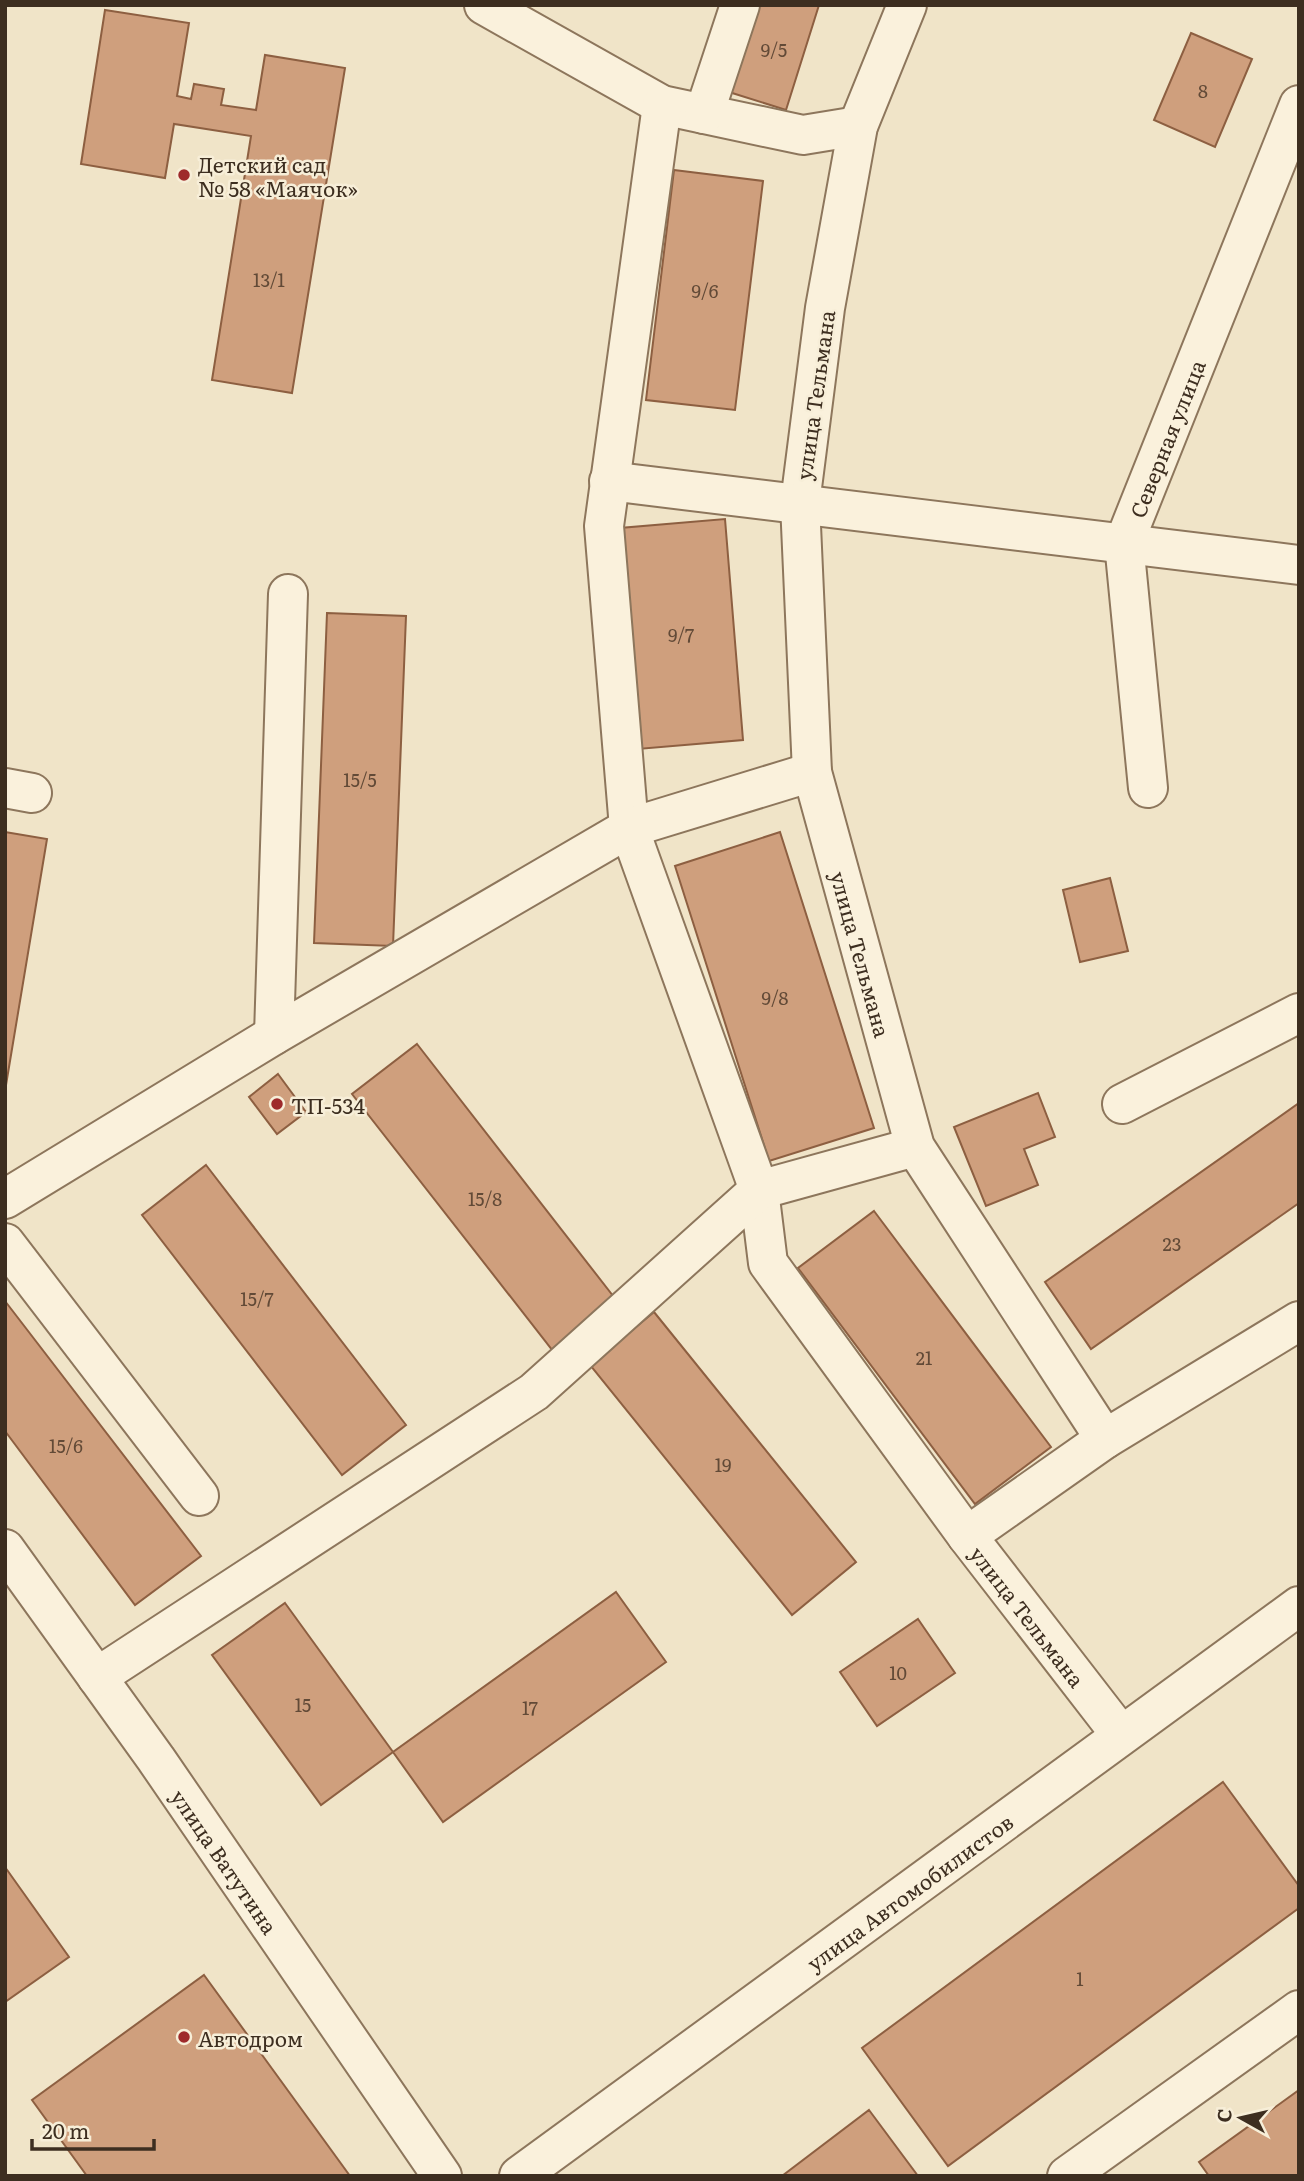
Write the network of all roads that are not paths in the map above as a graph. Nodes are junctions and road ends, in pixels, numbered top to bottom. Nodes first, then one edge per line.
1 (484, 5) edge
2 (740, 5) edge
3 (907, 5) edge
4 (662, 105) junction
5 (1299, 105) edge
6 (704, 114) junction
7 (858, 126) junction
8 (609, 481) junction
9 (800, 503) junction
10 (1125, 543) junction
11 (1299, 565) edge
12 (288, 594) dead end
13 (812, 772) junction
14 (1148, 788) dead end
15 (629, 828) junction
16 (1299, 1013) edge
17 (274, 1035) junction
18 (1122, 1104) dead end
19 (915, 1147) junction
20 (759, 1190) junction
21 (5, 1199) edge
22 (5, 1243) edge
23 (1299, 1321) edge
24 (1105, 1440) junction
25 (199, 1496) dead end
26 (967, 1536) junction
27 (5, 1549) edge
28 (1299, 1606) edge
29 (97, 1676) junction
30 (1121, 1735) junction
31 (1299, 2010) edge
32 (442, 2176) edge
33 (519, 2176) edge
34 (1067, 2176) edge

1 - 4 street
2 - 6 street
3 - 7 street, улица Тельмана
4 - 6 street
4 - 8 street
5 - 10 street, Северная улица
6 - 7 street
7 - 9 street, улица Тельмана
8 - 9 street
8 - 15 street
9 - 10 street
9 - 13 street, улица Тельмана
10 - 11 street
10 - 14 street, Северная улица
12 - 17 street
13 - 15 street
13 - 19 street, улица Тельмана
15 - 17 street
15 - 20 street
16 - 18 street
17 - 21 street
19 - 20 street
19 - 24 street, улица Тельмана
20 - 26 street
20 - 29 street
22 - 25 street
23 - 24 street
24 - 26 street, улица Тельмана
26 - 30 street, улица Тельмана
27 - 29 street, улица Ватутина
28 - 30 street, улица Автомобилистов
29 - 32 street, улица Ватутина
30 - 33 street, улица Автомобилистов
31 - 34 street

